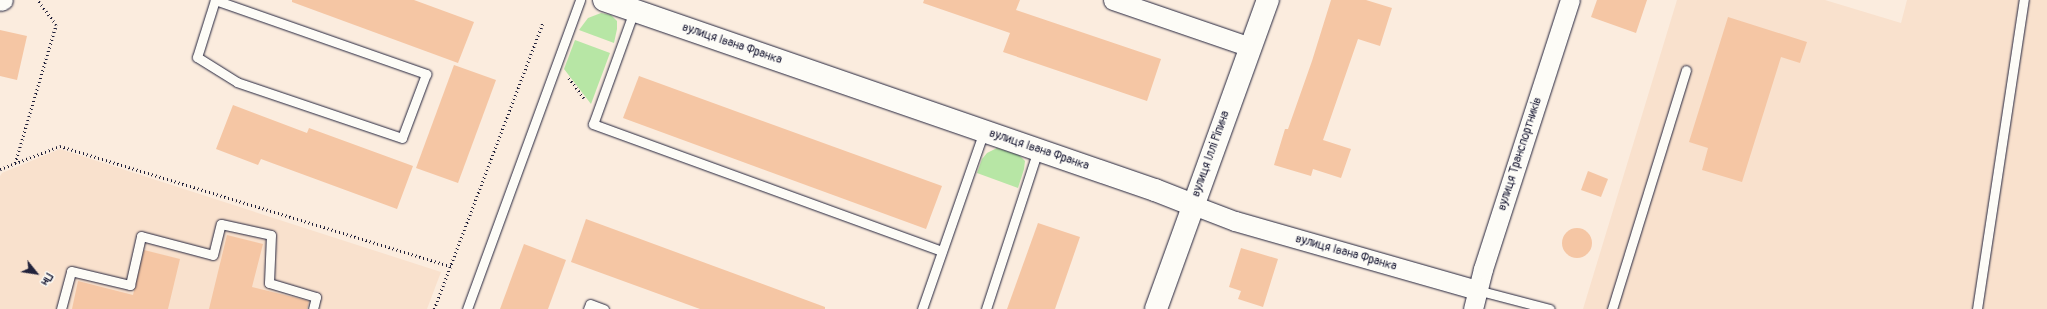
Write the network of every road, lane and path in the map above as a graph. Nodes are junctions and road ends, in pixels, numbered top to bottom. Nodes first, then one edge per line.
1 (37, 0) edge
2 (215, 0) edge
3 (580, 0) edge
4 (1113, 0) edge
5 (1268, 0) edge
6 (1570, 0) edge
7 (2024, 0) edge
8 (621, 4) edge
9 (543, 22) dead end
10 (1250, 48) junction
11 (1686, 70) dead end
12 (568, 77) dead end
13 (586, 100) dead end
14 (984, 131) junction
15 (1038, 150) junction
16 (14, 162) junction
17 (0, 169) edge
18 (1193, 205) junction
19 (942, 252) junction
20 (450, 266) junction
21 (1477, 290) junction
22 (62, 309) edge
23 (313, 309) edge
24 (434, 309) edge
25 (467, 309) edge
26 (588, 309) edge
27 (604, 309) edge
28 (922, 309) edge
29 (986, 309) edge
30 (1156, 309) edge
31 (1473, 309) edge
32 (1550, 309) edge
33 (1612, 309) edge
34 (1977, 309) edge

1 - 16 path
2 - 2 lane
3 - 25 lane
4 - 10 street
5 - 10 street, вулиця Іллі Ріпина
6 - 21 street, вулиця Транспортників
7 - 34 lane
8 - 14 street, вулиця Івана Франка
8 - 19 lane
9 - 20 path
10 - 18 street, вулиця Іллі Ріпина
11 - 33 lane
12 - 13 path
14 - 15 street, вулиця Івана Франка
14 - 19 lane
15 - 18 street, вулиця Івана Франка
15 - 29 lane
16 - 17 path
16 - 20 path
18 - 21 street, вулиця Івана Франка
18 - 30 street, вулиця Іллі Ріпина
19 - 28 lane
20 - 24 path
21 - 31 street, вулиця Транспортників
21 - 32 lane
22 - 23 lane
26 - 27 lane

